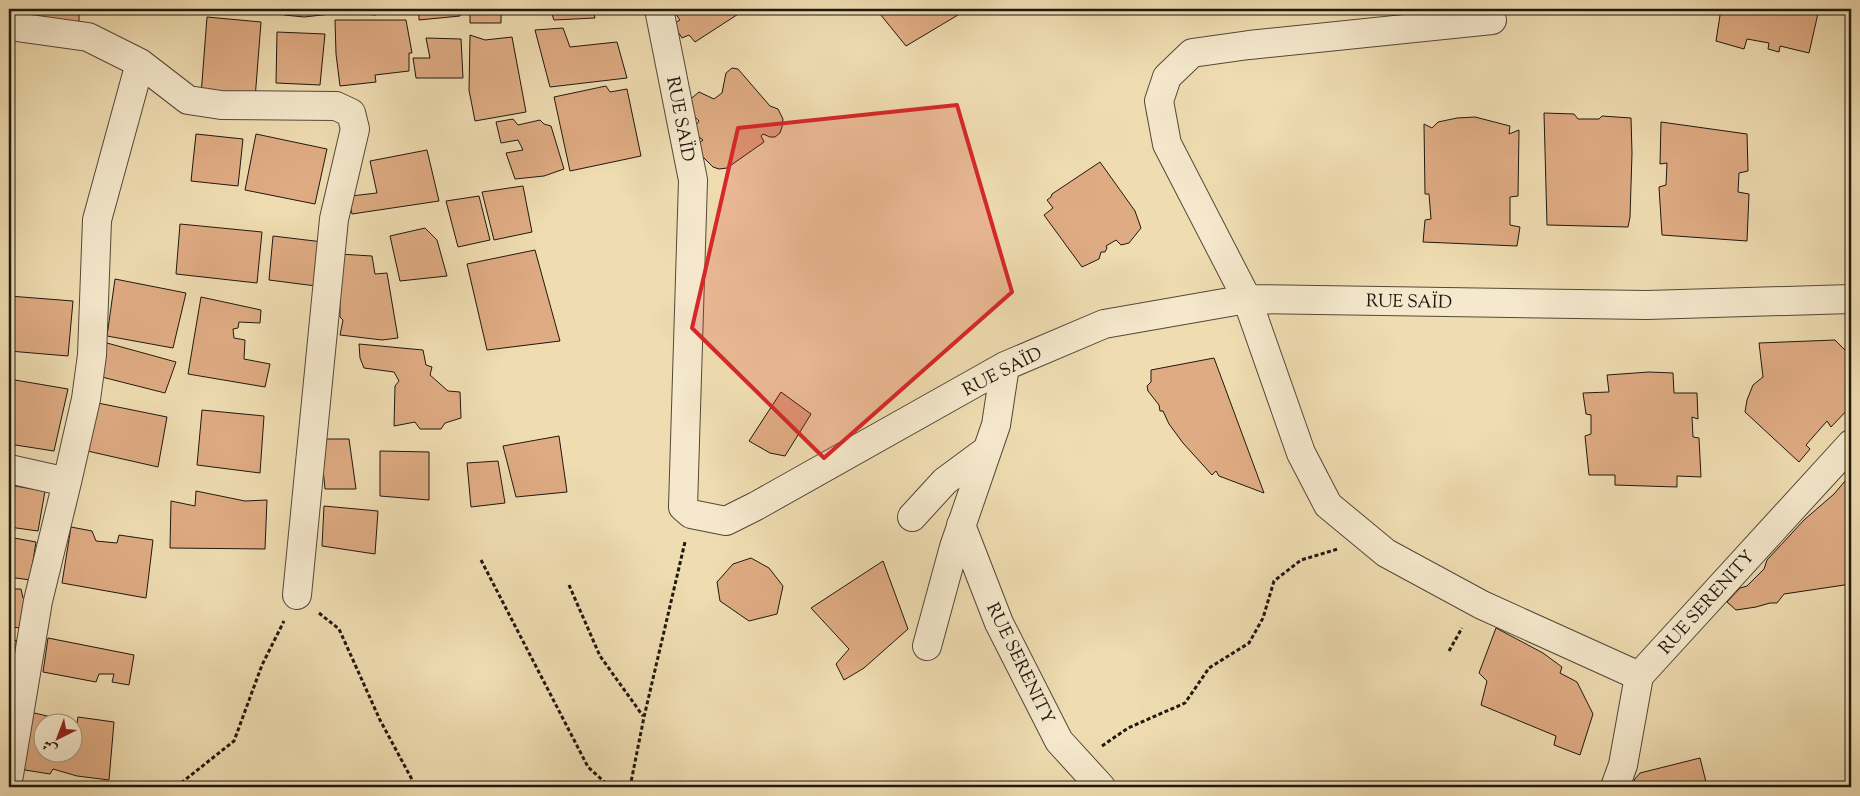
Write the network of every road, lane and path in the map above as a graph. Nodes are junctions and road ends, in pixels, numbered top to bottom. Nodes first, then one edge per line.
1 (659, 9) edge
2 (1492, 20) dead end
3 (9, 26) edge
4 (140, 63) junction
5 (1851, 298) edge
6 (1247, 299) junction
7 (1005, 366) junction
8 (1851, 444) edge
9 (987, 450) junction
10 (9, 469) edge
11 (67, 482) junction
12 (691, 514) junction
13 (912, 517) dead end
14 (961, 525) junction
15 (1363, 534) junction
16 (481, 560) dead end
17 (569, 585) dead end
18 (297, 596) junction
19 (927, 646) dead end
20 (1639, 676) junction
21 (644, 717) junction
22 (1076, 760) junction
23 (9, 775) edge
24 (176, 787) edge
25 (416, 787) edge
26 (610, 787) edge
27 (630, 787) edge
28 (1101, 787) edge
29 (1615, 787) edge

1 - 12 street, RUE SAÏD
2 - 6 street
3 - 4 street
4 - 11 street
4 - 18 street
5 - 6 street, RUE SAÏD
6 - 7 street, RUE SAÏD
6 - 15 street
7 - 9 street
7 - 12 street, RUE SAÏD
8 - 20 street, RUE SERENITY
9 - 13 street
9 - 14 street
10 - 11 street
11 - 23 street
12 - 21 path
14 - 19 street
14 - 22 street, RUE SERENITY
15 - 20 street
15 - 22 path
16 - 26 path
17 - 21 path
18 - 24 path
18 - 25 path
20 - 29 street
21 - 27 path
22 - 28 street, RUE SERENITY

